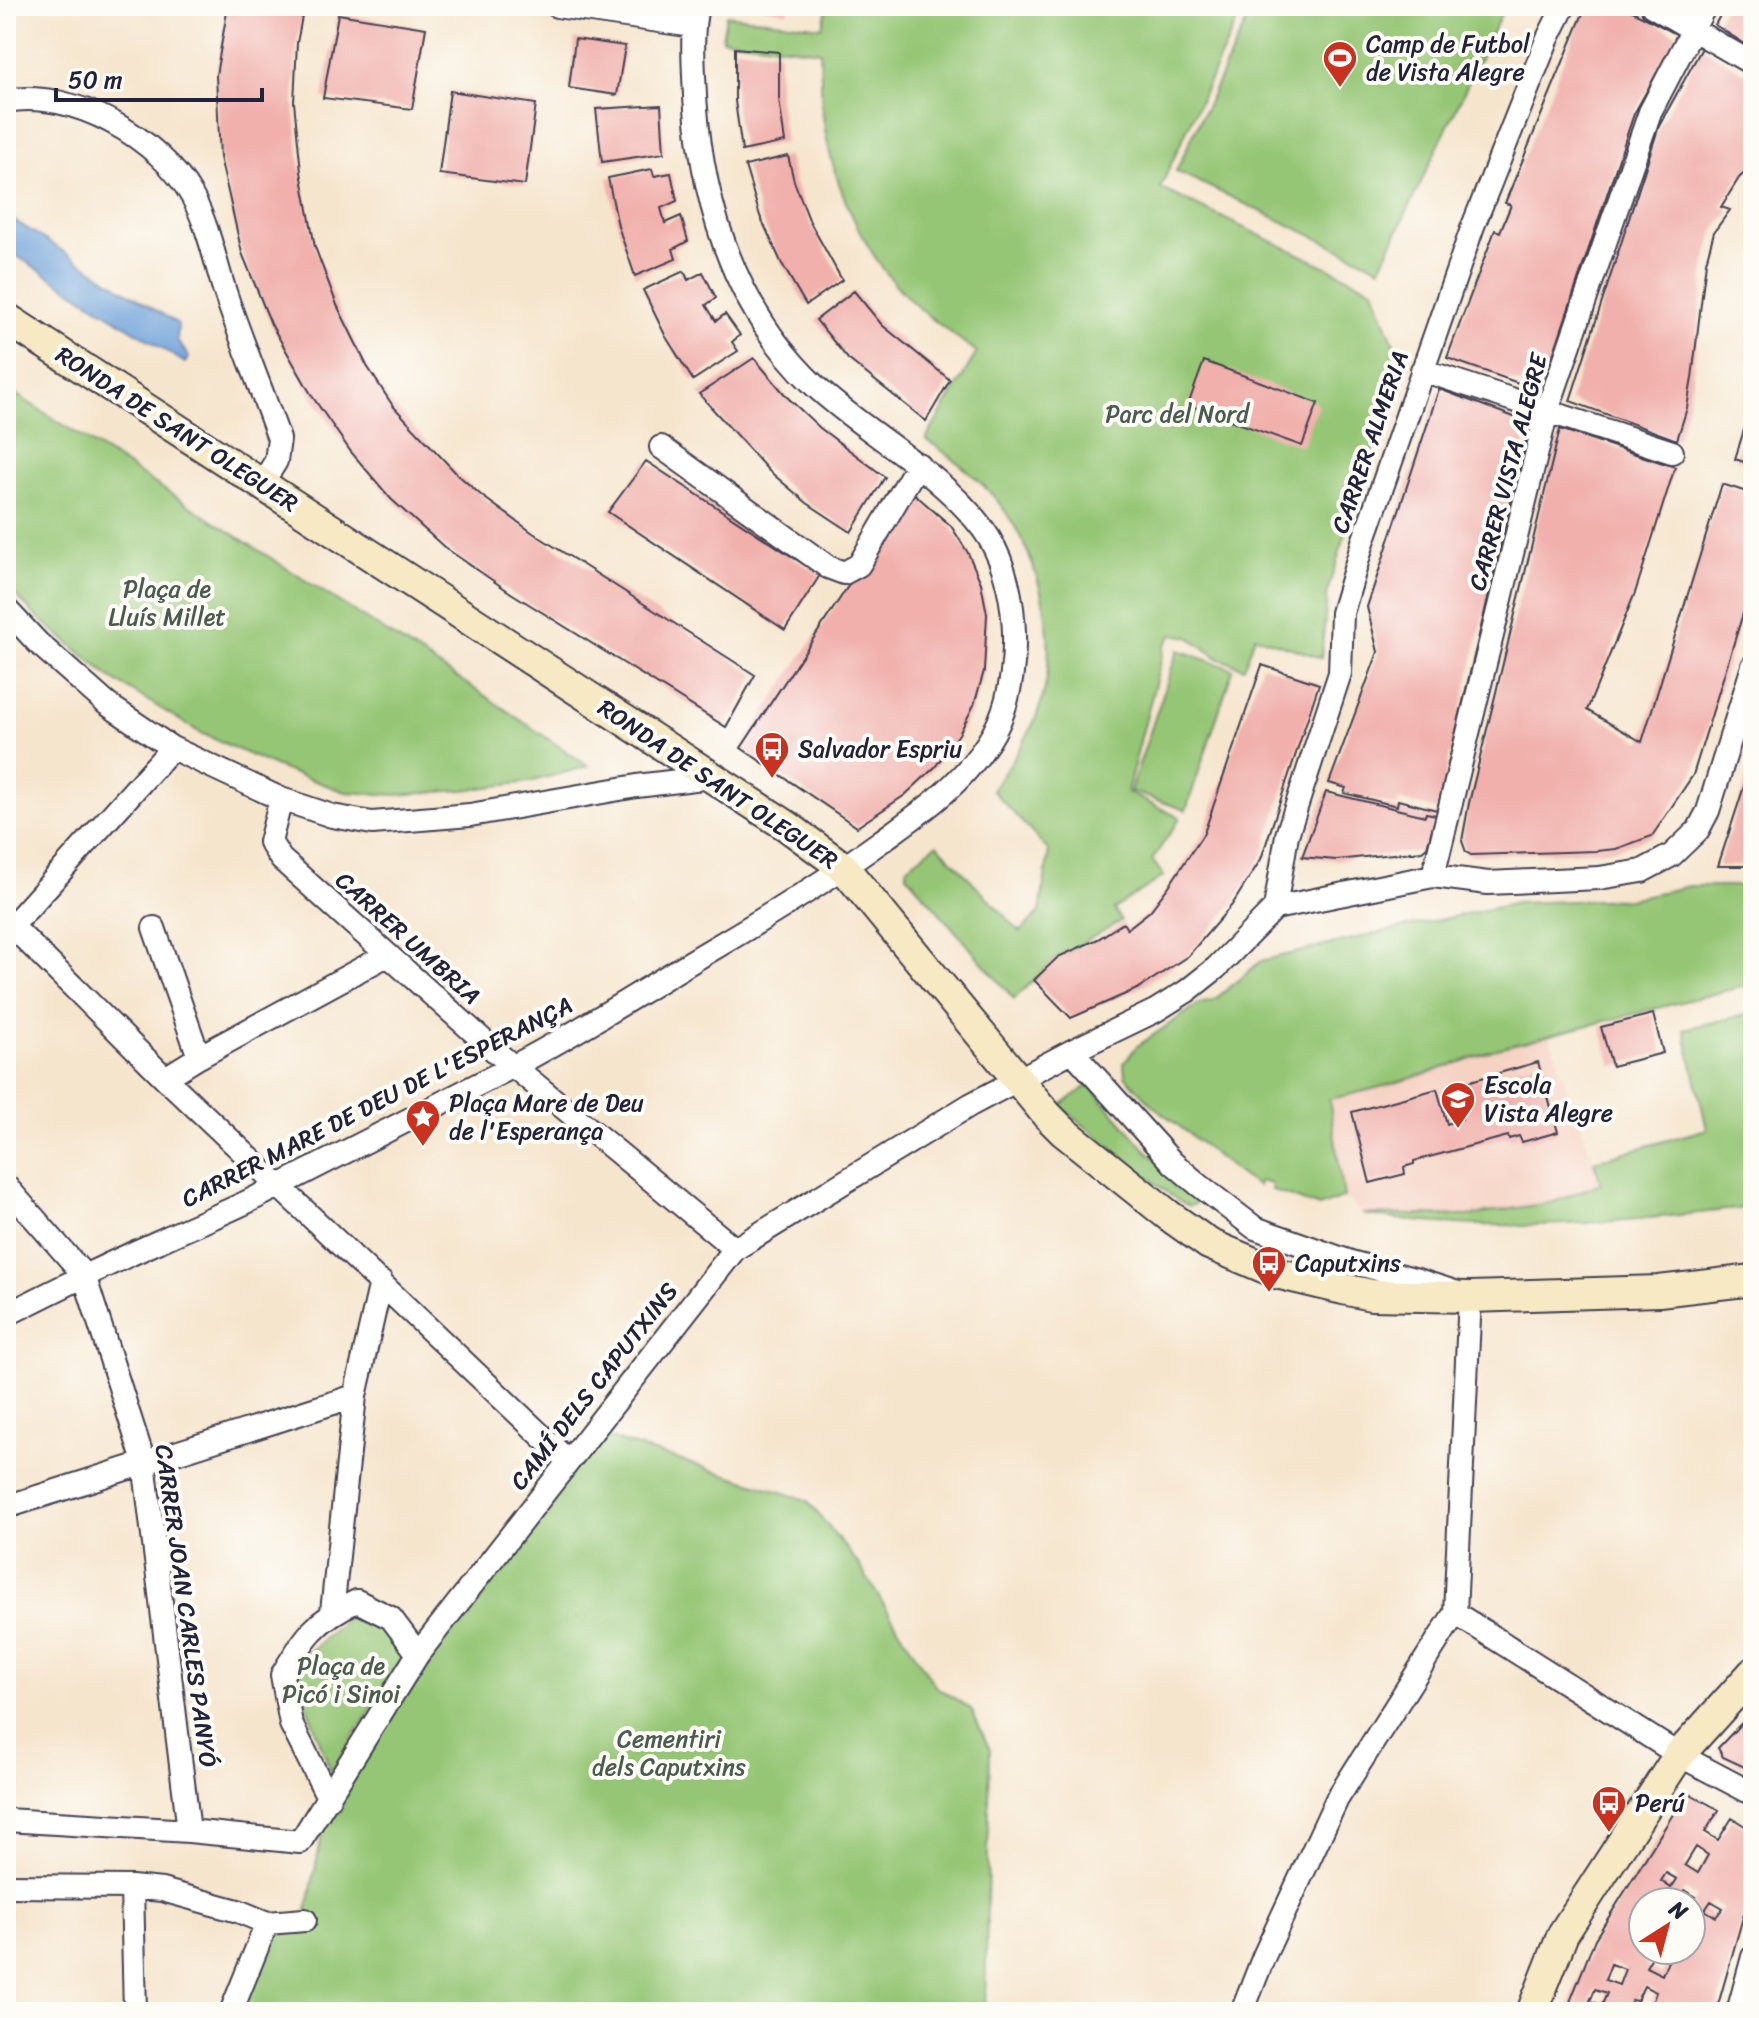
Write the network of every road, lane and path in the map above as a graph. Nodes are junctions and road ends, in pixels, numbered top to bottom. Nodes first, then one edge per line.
1 (557, 6) edge
2 (1564, 6) edge
3 (1652, 6) edge
4 (1705, 6) edge
5 (695, 16) edge
6 (1692, 29) junction
7 (1753, 64) edge
8 (6, 101) edge
9 (6, 318) edge
10 (1422, 370) junction
11 (1547, 411) junction
12 (661, 447) dead end
13 (1672, 452) dead end
14 (918, 464) junction
15 (262, 484) junction
16 (6, 609) edge
17 (1753, 666) edge
18 (172, 748) junction
19 (711, 777) junction
20 (281, 799) junction
21 (844, 868) junction
22 (1433, 876) junction
23 (1275, 908) junction
24 (9, 926) edge
25 (154, 928) dead end
26 (387, 955) junction
27 (1072, 1051) junction
28 (199, 1057) junction
29 (513, 1066) junction
30 (165, 1078) junction
31 (1018, 1080) junction
32 (279, 1184) junction
33 (6, 1186) edge
34 (735, 1249) junction
35 (84, 1275) junction
36 (1753, 1280) edge
37 (381, 1282) junction
38 (1470, 1297) junction
39 (6, 1315) edge
40 (355, 1396) junction
41 (567, 1460) junction
42 (144, 1462) junction
43 (6, 1507) edge
44 (332, 1612) junction
45 (1455, 1613) junction
46 (418, 1654) junction
47 (1753, 1673) edge
48 (1679, 1755) junction
49 (1753, 1794) edge
50 (329, 1799) junction
51 (6, 1820) edge
52 (189, 1831) junction
53 (6, 1886) edge
54 (132, 1887) junction
55 (305, 1920) dead end
56 (267, 1923) junction
57 (1753, 1957) edge
58 (135, 2012) edge
59 (231, 2012) edge
60 (1242, 2012) edge
61 (1532, 2012) edge
62 (1738, 2012) edge

1 - 5 street
2 - 10 street, CARRER ALMERIA
3 - 6 street
4 - 6 street, CARRER VISTA ALEGRE
5 - 14 street, CARRER MARE DE DEU DE L'ESPERANÇA
6 - 7 street
6 - 11 street, CARRER VISTA ALEGRE
8 - 15 street
9 - 15 street, RONDA DE SANT OLEGUER
10 - 11 street
10 - 23 street, CARRER ALMERIA
11 - 13 street
11 - 22 street, CARRER VISTA ALEGRE
12 - 14 street
14 - 21 street, CARRER MARE DE DEU DE L'ESPERANÇA
15 - 19 street, RONDA DE SANT OLEGUER
16 - 18 street
17 - 22 street
18 - 20 street
18 - 24 street
19 - 20 street
19 - 21 street, RONDA DE SANT OLEGUER
20 - 26 street, CARRER UMBRIA
21 - 29 street, CARRER MARE DE DEU DE L'ESPERANÇA
21 - 31 street, RONDA DE SANT OLEGUER
22 - 23 street
23 - 27 street, CAMÍ DELS CAPUTXINS
24 - 30 street
25 - 28 street
26 - 28 street
26 - 29 street, CARRER UMBRIA
27 - 31 street, CAMÍ DELS CAPUTXINS
27 - 38 street, RONDA DE SANT OLEGUER
28 - 30 street
29 - 32 street, CARRER MARE DE DEU DE L'ESPERANÇA
29 - 34 street, CARRER UMBRIA
30 - 32 street
31 - 34 street, CAMÍ DELS CAPUTXINS
31 - 38 street, RONDA DE SANT OLEGUER
32 - 35 street, CARRER MARE DE DEU DE L'ESPERANÇA
32 - 37 street
33 - 35 street, CARRER JOAN CARLES PANYÓ
34 - 41 street, CAMÍ DELS CAPUTXINS
35 - 39 street, CARRER MARE DE DEU DE L'ESPERANÇA
35 - 42 street, CARRER JOAN CARLES PANYÓ
36 - 38 street, RONDA DE SANT OLEGUER
37 - 40 street
37 - 41 street
38 - 45 street
40 - 42 street
40 - 44 street
41 - 46 street, CAMÍ DELS CAPUTXINS
42 - 43 street
42 - 52 street, CARRER JOAN CARLES PANYÓ
44 - 46 street
44 - 50 street
45 - 48 street
45 - 60 street
46 - 50 street, CAMÍ DELS CAPUTXINS
47 - 48 street
48 - 49 street
48 - 61 street
50 - 52 street, CAMÍ DELS CAPUTXINS
51 - 52 street, CAMÍ DELS CAPUTXINS
53 - 54 street
54 - 56 street
54 - 58 street
55 - 56 street
56 - 59 street
57 - 62 street

